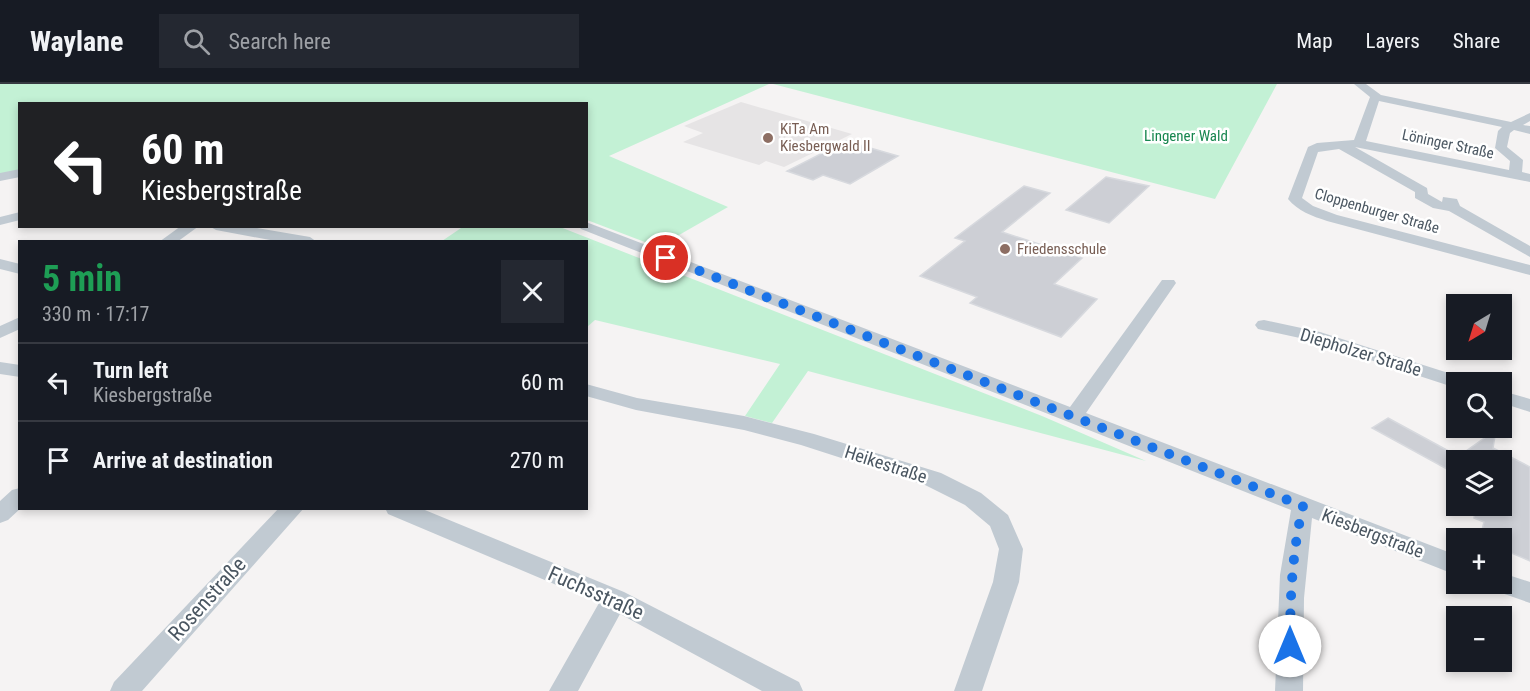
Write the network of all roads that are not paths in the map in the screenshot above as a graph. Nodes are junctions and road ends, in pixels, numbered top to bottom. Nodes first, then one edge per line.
1 (1359, 84) edge
2 (1377, 97) junction
3 (1530, 116) edge
4 (1513, 126) junction
5 (1530, 130) edge
6 (1359, 143) junction
7 (1342, 145) junction
8 (18, 173) edge
9 (1515, 175) junction
10 (0, 177) edge
11 (1530, 178) edge
12 (18, 216) edge
13 (0, 221) edge
14 (588, 227) edge
15 (189, 228) edge
16 (228, 228) edge
17 (169, 240) edge
18 (298, 240) edge
19 (1530, 252) edge
20 (0, 264) edge
21 (18, 268) edge
22 (1530, 270) edge
23 (1168, 284) dead end
24 (18, 323) edge
25 (1264, 325) dead end
26 (0, 333) edge
27 (0, 368) edge
28 (18, 371) edge
29 (1446, 378) edge
30 (588, 391) edge
31 (1512, 400) edge
32 (1530, 406) edge
33 (1072, 417) junction
34 (18, 498) edge
35 (1303, 506) junction
36 (291, 510) edge
37 (401, 510) edge
38 (0, 514) edge
39 (1446, 561) edge
40 (1512, 586) edge
41 (1530, 593) edge
42 (615, 599) junction
43 (124, 691) edge
44 (563, 691) edge
45 (789, 691) edge
46 (968, 691) edge
47 (1290, 691) edge

1 - 2 street
2 - 4 street
2 - 6 street
3 - 4 street
4 - 5 street
4 - 9 street
6 - 7 street, Cloppenburger Straße
6 - 9 street, Löninger Straße
7 - 19 street
7 - 22 street, Cloppenburger Straße
8 - 10 street
9 - 11 street, Löninger Straße
12 - 13 street
14 - 33 street, Kiesbergstraße
15 - 17 street
16 - 18 street
20 - 21 street
23 - 33 street
24 - 26 street
25 - 29 street, Diepholzer Straße
27 - 28 street
30 - 46 street, Heikestraße
31 - 32 street
33 - 35 street, Kiesbergstraße
34 - 38 street
35 - 39 street, Kiesbergstraße
35 - 47 street
36 - 43 street, Rosenstraße
37 - 42 street, Fuchsstraße
40 - 41 street
42 - 44 street
42 - 45 street, Fuchsstraße

